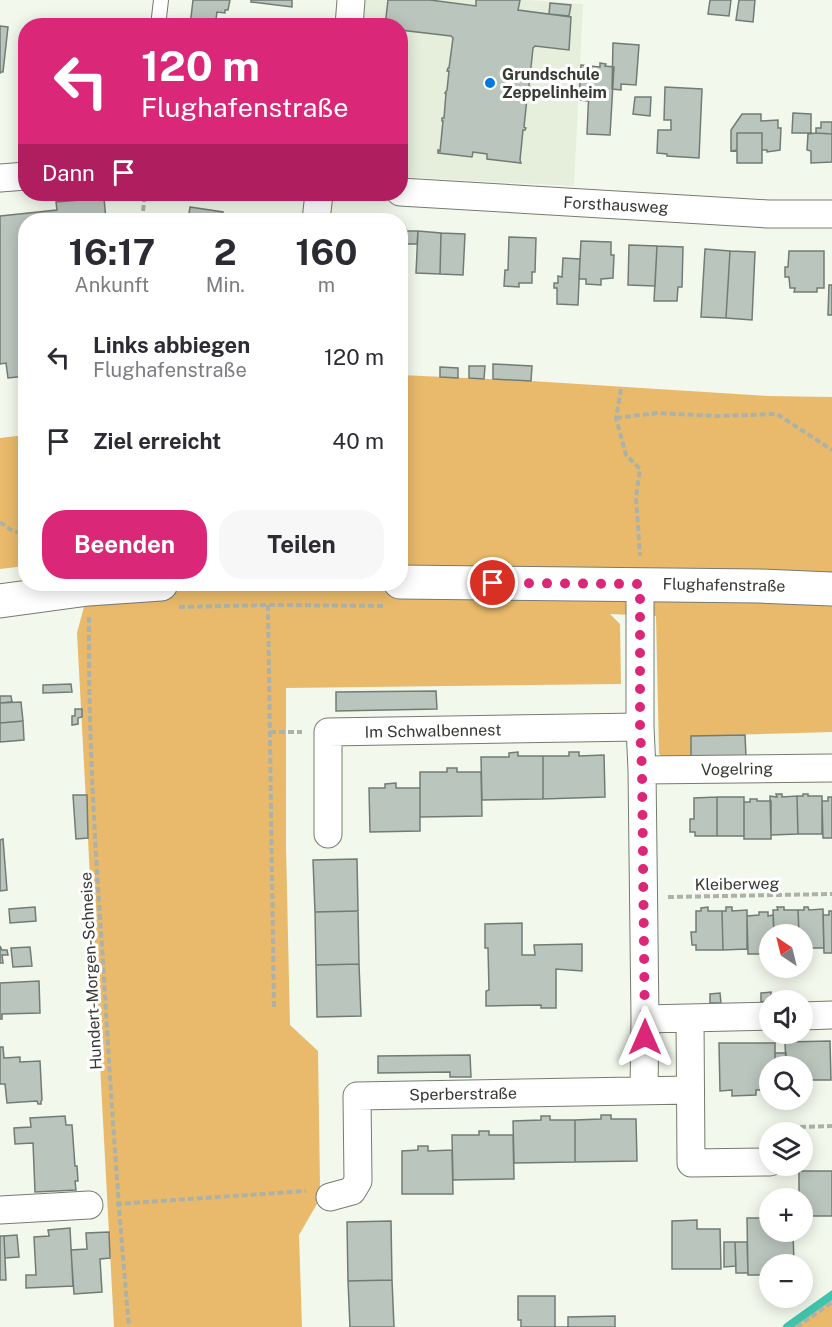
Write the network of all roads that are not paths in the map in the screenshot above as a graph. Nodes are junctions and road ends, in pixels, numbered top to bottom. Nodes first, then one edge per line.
1 (161, 0) edge
2 (351, 0) edge
3 (159, 18) edge
4 (350, 18) edge
5 (18, 177) edge
6 (0, 178) edge
7 (408, 192) edge
8 (832, 214) edge
9 (640, 570) junction
10 (832, 588) edge
11 (68, 591) edge
12 (145, 591) edge
13 (394, 594) edge
14 (169, 595) edge
15 (0, 601) edge
16 (640, 727) junction
17 (832, 768) edge
18 (642, 770) junction
19 (328, 834) dead end
20 (832, 1015) edge
21 (759, 1016) edge
22 (813, 1016) edge
23 (645, 1018) junction
24 (690, 1018) junction
25 (690, 1090) junction
26 (644, 1091) junction
27 (759, 1162) edge
28 (330, 1197) road end
29 (89, 1205) road end
30 (0, 1210) edge

1 - 3 lane
2 - 4 street
5 - 6 street
7 - 8 street, Forsthausweg
9 - 10 street, Flughafenstraße
9 - 13 street, Flughafenstraße
9 - 16 street
11 - 15 street
12 - 14 street
16 - 18 street
16 - 19 street, Im Schwalbennest
17 - 18 street, Vogelring
18 - 23 street
20 - 22 street
21 - 24 street
23 - 24 street
23 - 26 street
24 - 25 street
25 - 26 street, Sperberstraße
25 - 27 street
26 - 28 street, Sperberstraße
29 - 30 street

